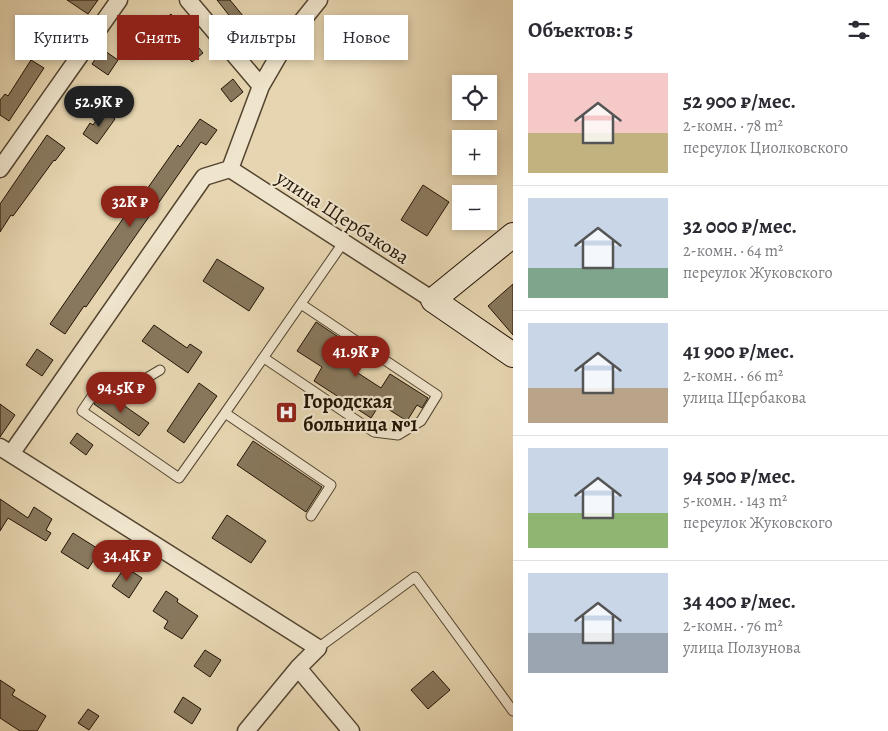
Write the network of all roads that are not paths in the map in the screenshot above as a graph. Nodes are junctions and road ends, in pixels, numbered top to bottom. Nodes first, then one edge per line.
1 (120, 0) edge
2 (188, 0) edge
3 (319, 0) edge
4 (261, 86) junction
5 (0, 169) edge
6 (230, 169) junction
7 (513, 235) edge
8 (343, 243) junction
9 (432, 300) junction
10 (301, 304) junction
11 (512, 354) edge
12 (264, 358) junction
13 (160, 370) dead end
14 (225, 413) junction
15 (6, 450) edge
16 (311, 516) dead end
17 (318, 648) junction
18 (298, 668) junction
19 (513, 710) edge
20 (246, 731) edge
21 (351, 731) edge

1 - 5 street
2 - 4 street
3 - 4 street
4 - 6 street
6 - 8 street, улица Щербакова
6 - 15 street
7 - 9 street
8 - 9 street, улица Щербакова
8 - 10 lane
9 - 11 street
10 - 12 lane
10 - 12 lane
12 - 14 lane
13 - 14 lane
14 - 16 lane
15 - 17 street
17 - 18 street
17 - 19 lane
18 - 20 street
18 - 21 street

